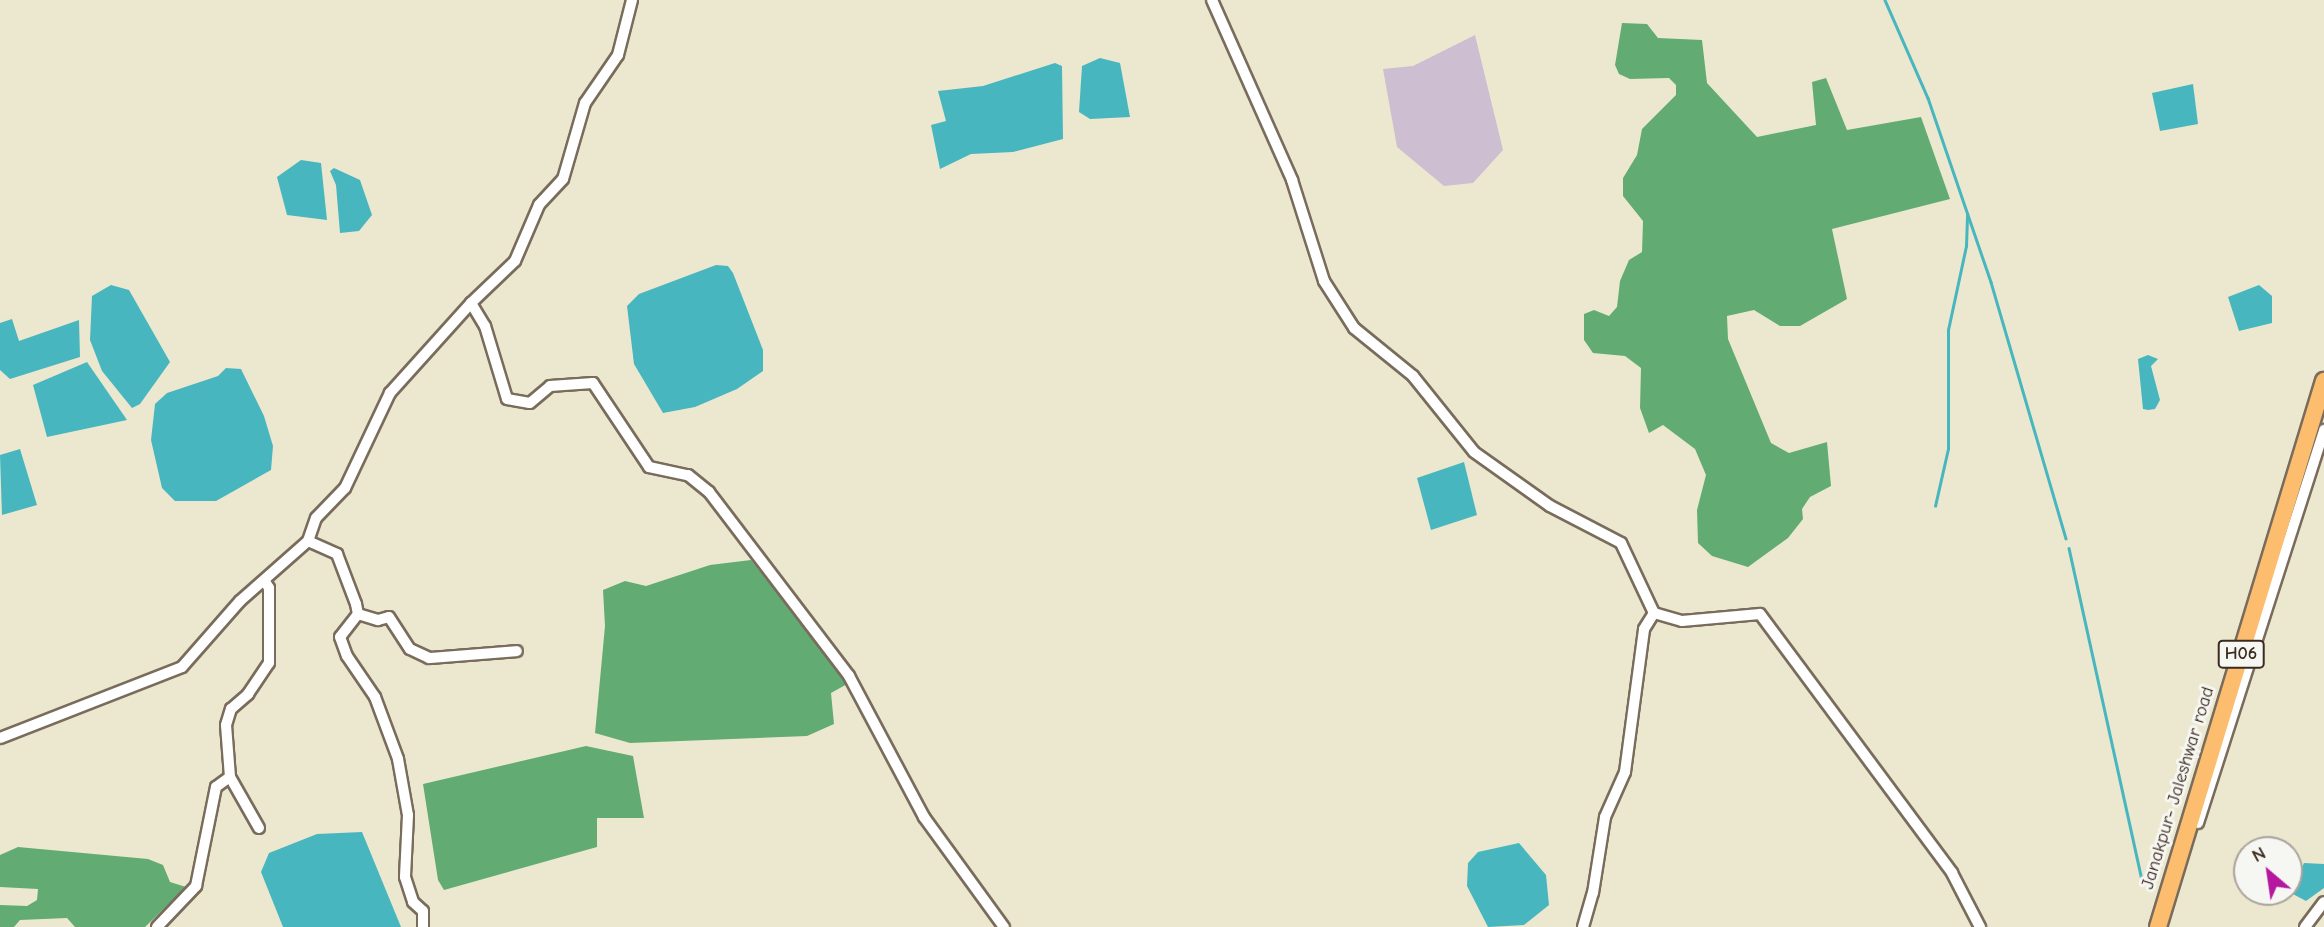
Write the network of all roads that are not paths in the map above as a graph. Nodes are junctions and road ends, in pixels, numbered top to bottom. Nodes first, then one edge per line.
1 (632, 0) edge
2 (1212, 0) edge
3 (471, 303) junction
4 (2324, 381) edge
5 (2324, 430) edge
6 (308, 541) junction
7 (264, 580) junction
8 (358, 614) junction
9 (1654, 614) junction
10 (517, 651) dead end
11 (0, 738) edge
12 (230, 777) junction
13 (259, 828) dead end
14 (2324, 902) edge
15 (157, 927) edge
16 (423, 927) edge
17 (1004, 927) edge
18 (1583, 927) edge
19 (1980, 927) edge
20 (2158, 927) edge
21 (2164, 927) edge
22 (2305, 927) edge

1 - 3 street
2 - 9 street
3 - 6 street
3 - 17 street
4 - 20 highway, Janakpur- Jaleshwar road / H06
5 - 21 street
6 - 7 street
6 - 8 street
7 - 11 street
7 - 12 street
8 - 10 street
8 - 16 street
9 - 18 street
9 - 19 street
12 - 13 street
12 - 15 street
14 - 22 street

